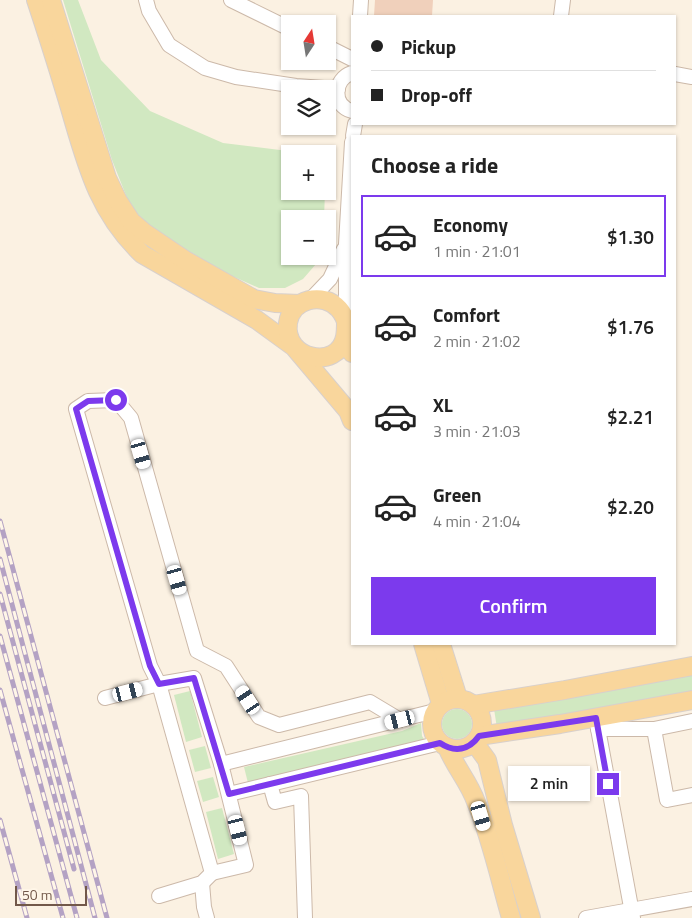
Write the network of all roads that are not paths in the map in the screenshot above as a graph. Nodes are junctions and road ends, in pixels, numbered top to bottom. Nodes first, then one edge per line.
1 (36, 0) edge
2 (51, 0) edge
3 (146, 0) edge
4 (231, 0) edge
5 (361, 0) edge
6 (563, 0) edge
7 (360, 15) edge
8 (561, 15) edge
9 (281, 25) edge
10 (336, 51) edge
11 (351, 58) edge
12 (351, 74) edge
13 (676, 74) edge
14 (692, 77) edge
15 (338, 89) junction
16 (351, 111) edge
17 (351, 159) edge
18 (346, 244) junction
19 (306, 302) junction
20 (346, 321) junction
21 (294, 347) junction
22 (351, 348) edge
23 (351, 418) edge
24 (423, 645) edge
25 (441, 645) edge
26 (692, 666) edge
27 (159, 684) junction
28 (105, 698) dead end
29 (692, 700) edge
30 (466, 702) junction
31 (438, 707) junction
32 (400, 720) junction
33 (692, 721) edge
34 (597, 723) junction
35 (654, 729) junction
36 (509, 733) junction
37 (477, 739) junction
38 (443, 745) junction
39 (487, 760) junction
40 (221, 764) junction
41 (270, 784) junction
42 (229, 794) junction
43 (692, 795) edge
44 (212, 873) junction
45 (202, 883) junction
46 (159, 896) dead end
47 (692, 899) edge
48 (632, 914) edge
49 (207, 918) edge
50 (305, 918) edge
51 (512, 918) edge
52 (530, 918) edge
53 (586, 918) edge

1 - 21 main road
2 - 19 main road
3 - 15 street
4 - 9 street
5 - 7 street
6 - 8 street
10 - 11 street
12 - 15 street
13 - 14 street
15 - 16 street
17 - 18 street
18 - 19 street
18 - 20 street
19 - 20 main road
19 - 21 main road
20 - 21 main road
20 - 22 main road
21 - 23 main road
24 - 31 main road
25 - 30 main road
26 - 30 main road
27 - 28 street
27 - 32 street
27 - 40 street
27 - 44 street
29 - 34 main road
30 - 31 main road
30 - 37 main road
31 - 32 street
31 - 38 main road
32 - 40 street
33 - 35 street
34 - 35 street
34 - 36 main road
34 - 48 street
35 - 43 street
36 - 37 main road
36 - 39 main road
37 - 38 main road
37 - 39 main road
38 - 41 street
38 - 51 main road
39 - 52 main road
40 - 42 street
41 - 42 street
41 - 50 street
42 - 44 street
44 - 45 street
45 - 46 street
45 - 49 street
47 - 48 street
48 - 53 street

